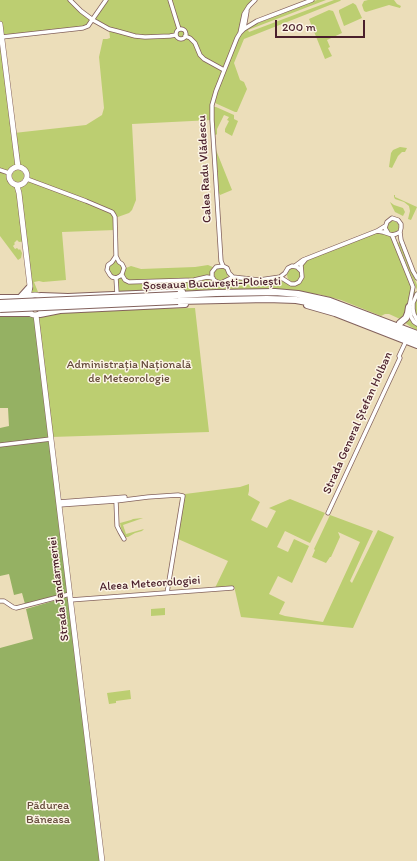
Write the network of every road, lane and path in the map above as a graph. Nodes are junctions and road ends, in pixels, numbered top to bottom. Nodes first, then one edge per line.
1 (70, 0) edge
2 (106, 0) edge
3 (170, 0) edge
4 (255, 0) edge
5 (312, 0) edge
6 (244, 18) junction
7 (93, 20) junction
8 (257, 21) junction
9 (0, 24) edge
10 (247, 25) junction
11 (179, 29) junction
12 (240, 33) junction
13 (176, 35) junction
14 (185, 36) junction
15 (2, 37) junction
16 (224, 70) junction
17 (18, 167) junction
18 (0, 170) edge
19 (9, 173) junction
20 (27, 179) junction
21 (19, 185) junction
22 (385, 226) junction
23 (377, 231) junction
24 (400, 232) junction
25 (388, 233) junction
26 (392, 235) junction
27 (116, 256) junction
28 (306, 258) junction
29 (112, 262) junction
30 (119, 262) junction
31 (221, 262) junction
32 (218, 266) junction
33 (223, 266) junction
34 (295, 266) junction
35 (301, 271) junction
36 (229, 272) junction
37 (285, 273) junction
38 (212, 274) junction
39 (122, 275) junction
40 (207, 277) junction
41 (233, 277) junction
42 (280, 277) junction
43 (116, 278) junction
44 (213, 278) junction
45 (417, 278) edge
46 (228, 279) junction
47 (286, 280) junction
48 (29, 287) junction
49 (216, 293) junction
50 (34, 294) junction
51 (117, 294) junction
52 (417, 294) edge
53 (41, 296) junction
54 (297, 297) junction
55 (0, 298) edge
56 (20, 298) junction
57 (27, 298) junction
58 (178, 298) junction
59 (314, 300) junction
60 (217, 301) junction
61 (0, 304) edge
62 (409, 307) junction
63 (0, 309) edge
64 (0, 313) edge
65 (30, 313) junction
66 (38, 314) junction
67 (417, 320) edge
68 (400, 323) junction
69 (417, 324) edge
70 (417, 330) edge
71 (417, 334) edge
72 (417, 340) edge
73 (406, 341) junction
74 (417, 345) edge
75 (51, 439) junction
76 (0, 445) edge
77 (144, 495) dead end
78 (116, 501) junction
79 (59, 504) junction
80 (328, 513) dead end
81 (124, 539) dead end
82 (232, 588) dead end
83 (167, 593) junction
84 (70, 594) junction
85 (70, 600) junction
86 (0, 601) edge
87 (102, 861) edge

1 - 7 street
2 - 7 street
3 - 11 street
4 - 6 street, Calea Radu Vlădescu
5 - 8 street, Calea Radu Vlădescu
6 - 8 street
6 - 10 street
6 - 12 street, Calea Radu Vlădescu
7 - 13 street
7 - 15 street
8 - 10 street, Calea Radu Vlădescu
9 - 15 street
10 - 12 street, Calea Radu Vlădescu
11 - 13 street
11 - 14 street
12 - 16 street, Calea Radu Vlădescu
13 - 14 street
14 - 16 street
15 - 17 street
16 - 31 street, Calea Radu Vlădescu
17 - 19 street
17 - 20 street
18 - 19 street
19 - 21 street
20 - 21 street
20 - 27 street
21 - 48 street
22 - 23 street
22 - 24 street
22 - 25 street
23 - 25 street
23 - 28 street
24 - 26 street
24 - 45 street
25 - 26 street
26 - 62 street
27 - 29 street
27 - 30 street
28 - 34 street
28 - 35 street
29 - 30 street
29 - 43 street
30 - 39 street
31 - 32 street
31 - 33 street, Calea Radu Vlădescu
32 - 33 street
32 - 38 street
33 - 36 street
34 - 35 street
34 - 37 street
35 - 47 street
36 - 41 street
36 - 46 street
37 - 42 street
37 - 47 street
38 - 40 street
38 - 44 street
39 - 40 street
39 - 43 street
40 - 44 street
41 - 42 street
41 - 46 street
42 - 47 street
43 - 51 street
44 - 46 street
48 - 50 street
48 - 56 highway
48 - 57 street
49 - 51 highway
49 - 54 highway, Șoseaua București-Ploiești
49 - 58 highway, Șoseaua București-Ploiești
50 - 53 street
50 - 57 street
51 - 53 highway
52 - 67 street
53 - 66 street
54 - 59 highway, Șoseaua București-Ploiești
54 - 60 highway, Șoseaua București-Ploiești
54 - 68 highway
54 - 73 highway
55 - 56 highway
56 - 57 highway
57 - 65 street
58 - 60 highway, Șoseaua București-Ploiești
58 - 61 highway, Șoseaua București-Ploiești, bridge
58 - 63 highway, Șoseaua București-Ploiești, bridge
59 - 71 highway, Șoseaua București-Ploiești
59 - 72 highway, Șoseaua București-Ploiești
60 - 66 highway
62 - 68 highway
62 - 69 street
64 - 65 highway
65 - 66 street
66 - 75 street, Strada Jandarmeriei
68 - 70 highway
73 - 74 highway
73 - 80 street, Strada General Ștefan Holban
75 - 76 street
75 - 79 street, Strada Jandarmeriei
77 - 79 street
78 - 79 street
78 - 81 street
78 - 83 street
79 - 84 street, Strada Jandarmeriei
82 - 83 street, Aleea Meteorologiei
83 - 85 street, Aleea Meteorologiei
84 - 85 street, Strada Jandarmeriei
84 - 86 street
85 - 87 street, Strada Jandarmeriei

